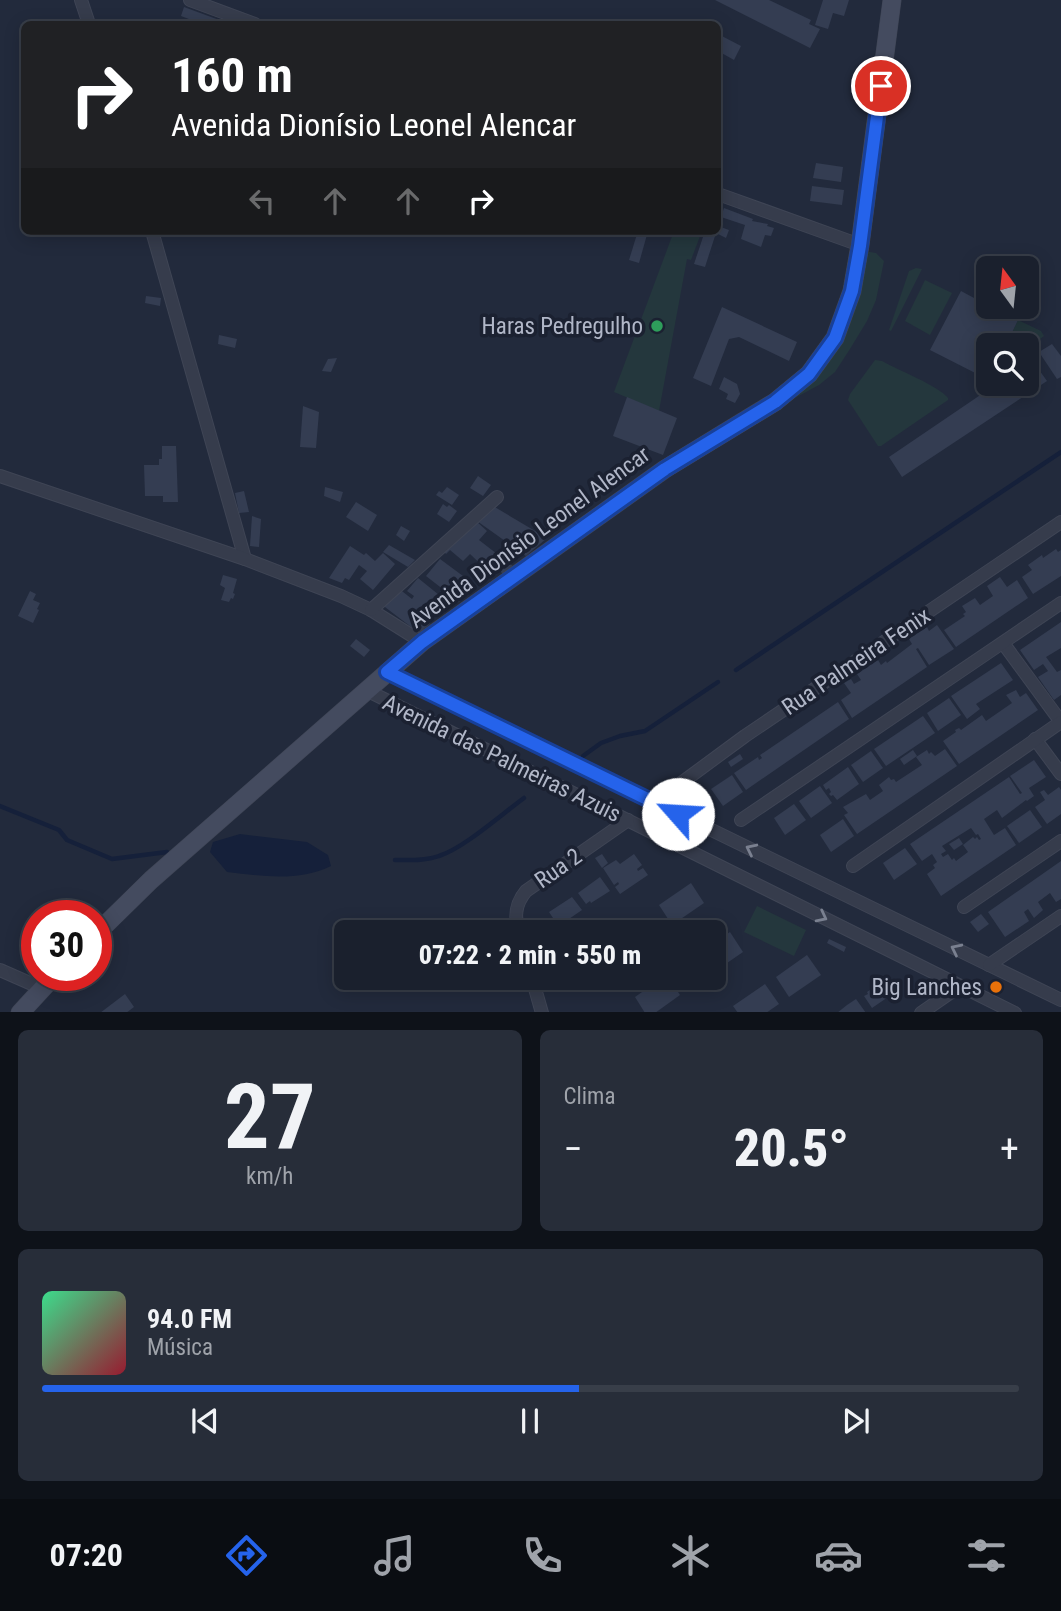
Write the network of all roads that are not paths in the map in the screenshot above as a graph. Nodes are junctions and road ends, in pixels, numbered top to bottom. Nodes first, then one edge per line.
1 (81, 0) edge
2 (190, 0) edge
3 (892, 0) edge
4 (88, 21) edge
5 (247, 21) edge
6 (721, 195) edge
7 (153, 235) edge
8 (860, 246) junction
9 (0, 476) edge
10 (497, 497) dead end
11 (1061, 522) edge
12 (245, 559) junction
13 (1061, 603) edge
14 (370, 610) junction
15 (422, 642) junction
16 (1003, 643) junction
17 (387, 672) junction
18 (366, 690) junction
19 (1061, 722) edge
20 (1035, 739) junction
21 (1061, 774) edge
22 (654, 803) junction
23 (628, 820) junction
24 (741, 820) dead end
25 (1061, 841) edge
26 (853, 866) dead end
27 (964, 907) dead end
28 (1061, 916) edge
29 (112, 918) edge
30 (517, 920) edge
31 (989, 965) junction
32 (0, 970) edge
33 (21, 979) edge
34 (960, 986) junction
35 (535, 990) edge
36 (38, 991) edge
37 (1061, 1000) edge
38 (21, 1012) edge
39 (542, 1012) edge
40 (922, 1012) edge
41 (1013, 1012) edge

1 - 4 street
2 - 5 street
3 - 8 street, Avenida Dionísio Leonel Alencar
6 - 8 street
7 - 12 street
8 - 15 street, Avenida Dionísio Leonel Alencar
9 - 12 street
10 - 14 street
11 - 22 street, Rua Palmeira Fenix
12 - 14 street
13 - 16 street
14 - 15 street
15 - 17 street, Avenida Dionísio Leonel Alencar
16 - 19 street
16 - 24 street
17 - 18 street, Avenida Dionísio Leonel Alencar
17 - 22 street, Avenida das Palmeiras Azuis
18 - 23 street, Avenida das Palmeiras Azuis
18 - 29 street, Avenida Dionísio Leonel Alencar
19 - 20 street
20 - 21 street
20 - 26 street
31 -> 22 street, Avenida das Palmeiras Azuis
23 - 30 street, Rua 2
23 -> 34 street, Avenida das Palmeiras Azuis
25 - 27 street
28 - 31 street
31 - 37 street, Avenida das Palmeiras Azuis
32 - 33 street
34 - 40 street
34 - 41 street, Avenida das Palmeiras Azuis
35 - 39 street
36 - 38 street

